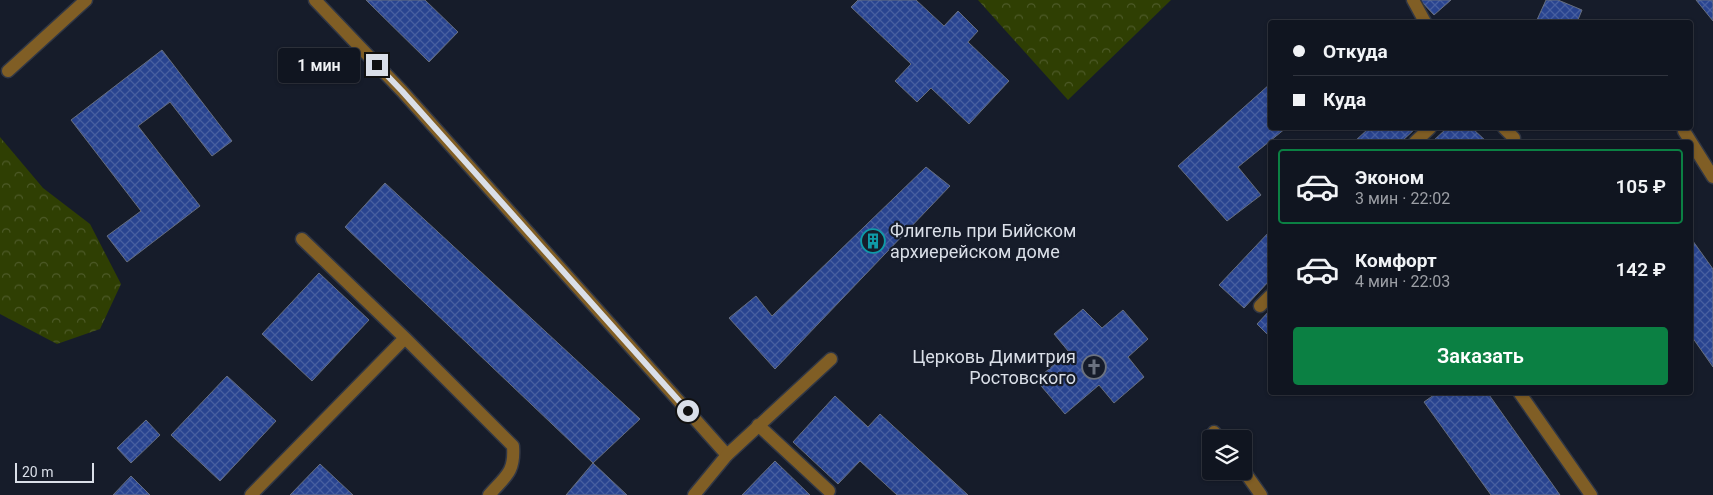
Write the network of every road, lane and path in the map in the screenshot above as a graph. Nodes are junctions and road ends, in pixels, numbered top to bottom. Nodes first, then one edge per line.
1 (86, 0) edge
2 (315, 0) edge
3 (1412, 0) edge
4 (1424, 20) edge
5 (8, 71) dead end
6 (1428, 130) edge
7 (1506, 130) edge
8 (1684, 131) dead end
9 (1514, 138) dead end
10 (1417, 140) edge
11 (1690, 140) edge
12 (1693, 145) edge
13 (1713, 177) edge
14 (302, 239) dead end
15 (1268, 298) edge
16 (1260, 306) dead end
17 (406, 338) junction
18 (830, 359) dead end
19 (1521, 395) edge
20 (758, 425) junction
21 (727, 455) junction
22 (1250, 480) edge
23 (829, 491) dead end
24 (251, 494) edge
25 (490, 495) edge
26 (694, 495) edge
27 (1261, 495) edge
28 (1591, 495) edge

1 - 5 street
2 - 21 street
3 - 4 street
6 - 10 street
7 - 9 street
8 - 11 street
12 - 13 street
14 - 17 street
15 - 16 street
17 - 24 street
17 - 25 street
18 - 20 street
19 - 28 street
20 - 21 street
20 - 23 street
21 - 26 street
22 - 27 street

